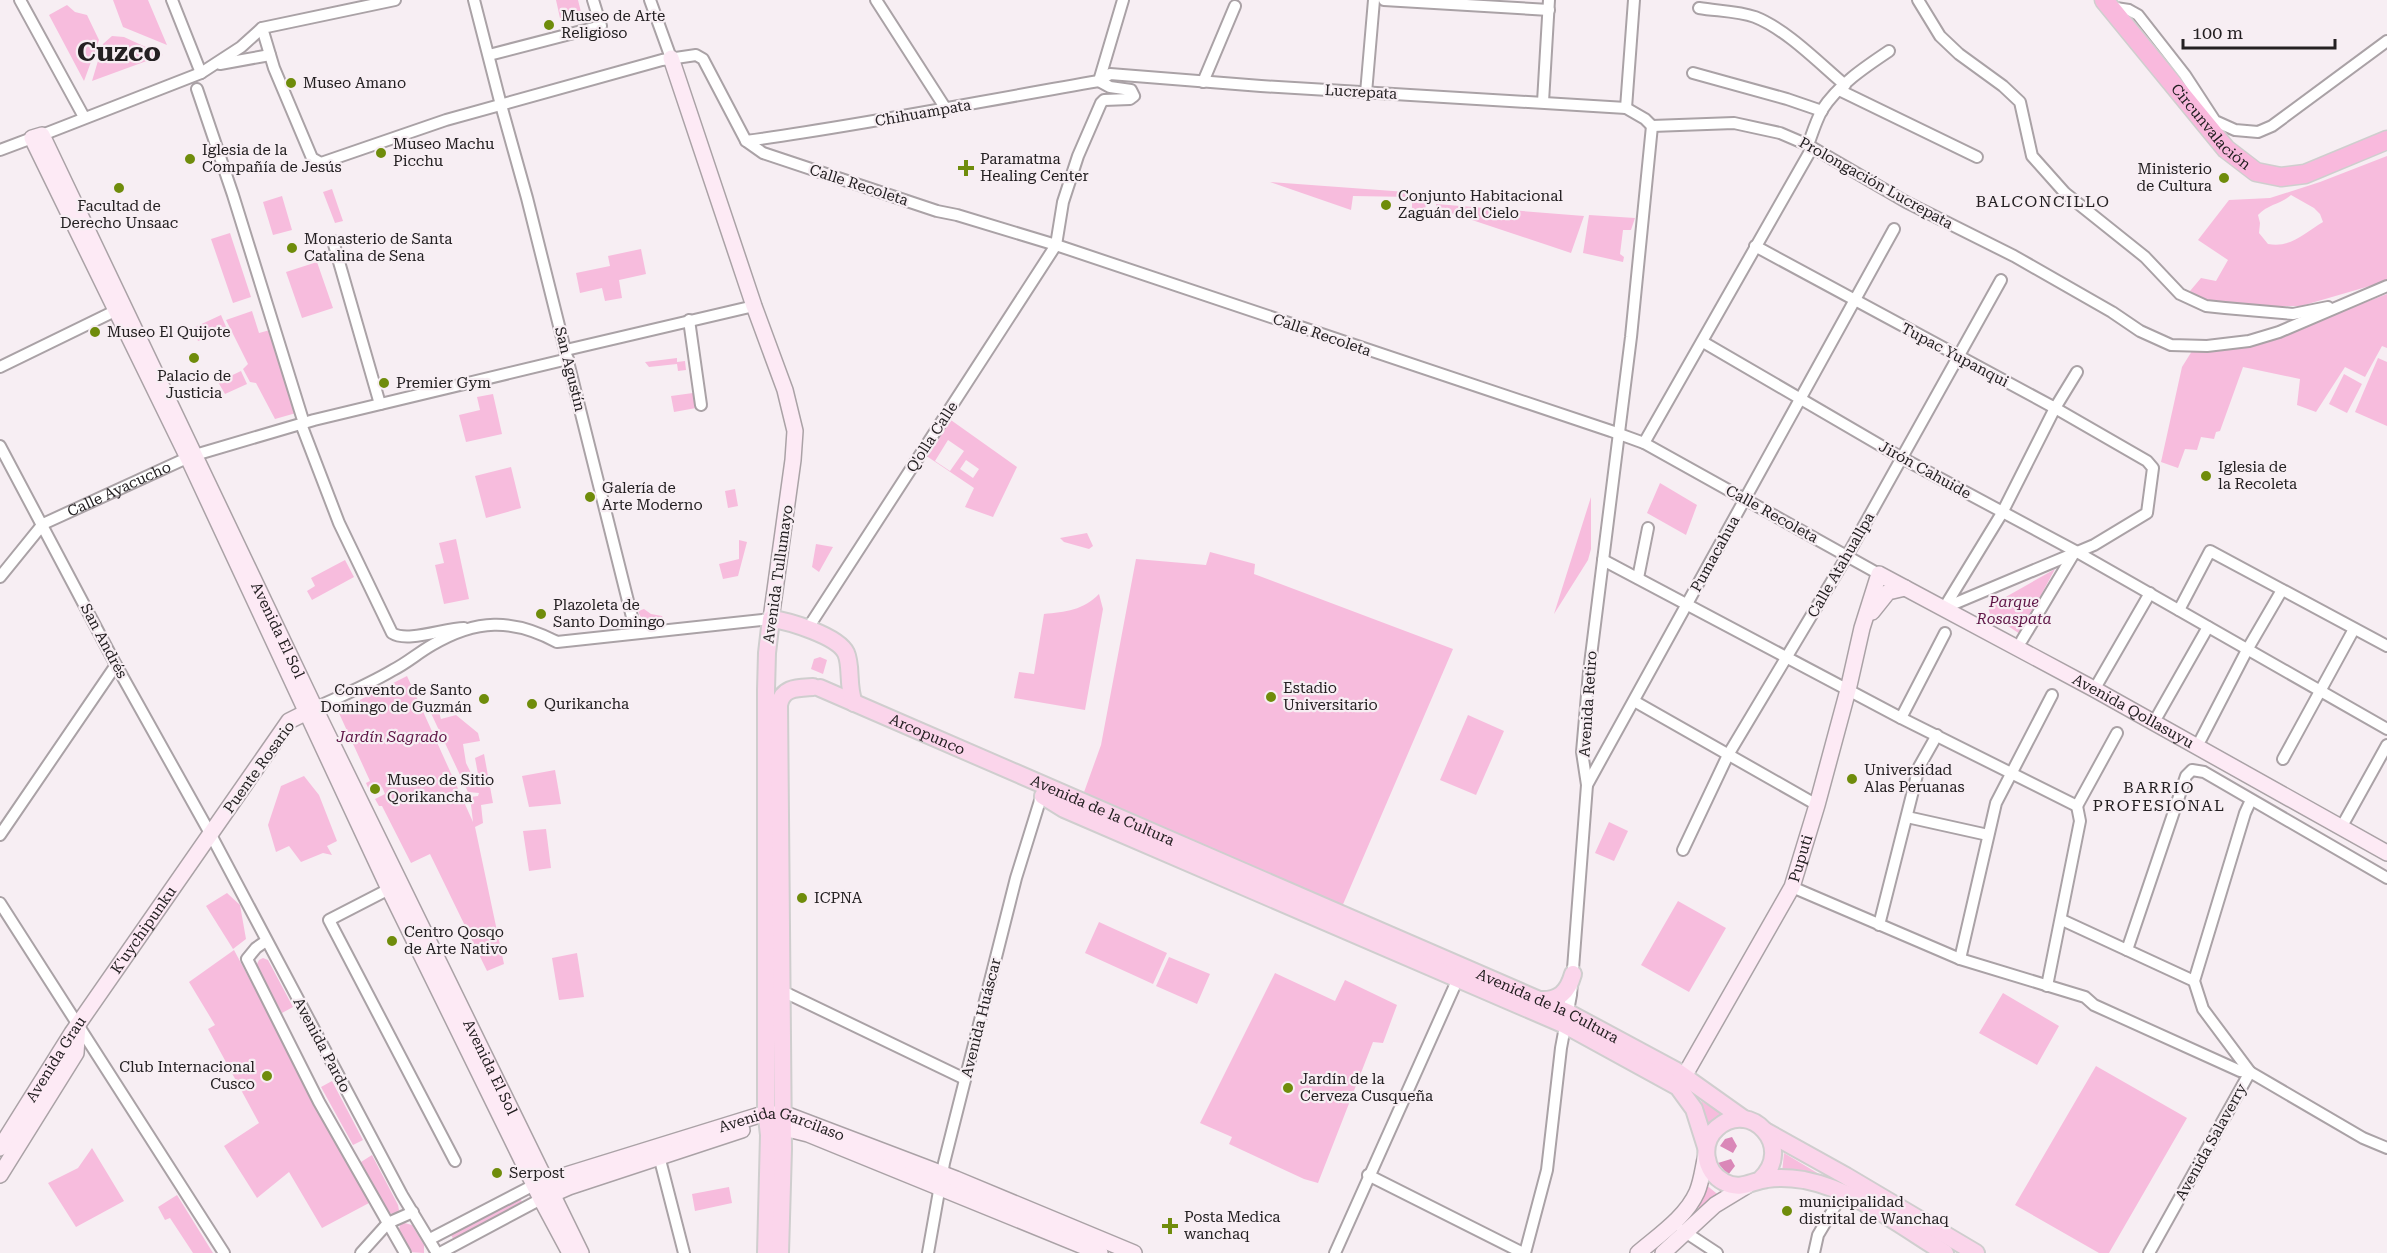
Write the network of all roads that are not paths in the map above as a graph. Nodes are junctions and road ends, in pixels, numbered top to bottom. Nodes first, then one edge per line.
1 (20, 0) edge
2 (172, 0) edge
3 (395, 0) edge
4 (474, 0) edge
5 (592, 0) edge
6 (650, 0) edge
7 (876, 0) edge
8 (1123, 0) edge
9 (1374, 0) edge
10 (1384, 0) edge
11 (1634, 0) edge
12 (1918, 0) edge
13 (1456, 2) edge
14 (2107, 3) edge
15 (1549, 5) edge
16 (1235, 6) dead end
17 (1699, 8) dead end
18 (262, 28) junction
19 (2387, 41) edge
20 (1889, 51) dead end
21 (270, 55) junction
22 (489, 55) junction
23 (671, 58) junction
24 (214, 65) junction
25 (201, 73) junction
26 (1693, 73) dead end
27 (1099, 81) junction
28 (1203, 82) junction
29 (1842, 87) junction
30 (197, 89) dead end
31 (1366, 93) junction
32 (1543, 102) junction
33 (501, 105) junction
34 (1626, 108) junction
35 (946, 109) junction
36 (1822, 111) junction
37 (84, 117) junction
38 (1652, 126) junction
39 (37, 137) junction
40 (2387, 140) edge
41 (746, 141) junction
42 (1810, 147) junction
43 (0, 150) edge
44 (1977, 157) dead end
45 (1894, 229) dead end
46 (333, 242) dead end
47 (1056, 245) junction
48 (1755, 246) junction
49 (2001, 280) dead end
50 (2387, 286) edge
51 (1855, 300) junction
52 (2352, 303) junction
53 (754, 306) junction
54 (120, 309) junction
55 (689, 320) junction
56 (1703, 342) junction
57 (567, 354) junction
58 (1958, 358) junction
59 (0, 367) edge
60 (2077, 372) dead end
61 (1800, 399) junction
62 (380, 404) junction
63 (700, 405) dead end
64 (2055, 408) junction
65 (302, 420) junction
66 (1620, 434) junction
67 (1644, 443) junction
68 (0, 446) edge
69 (191, 457) junction
70 (1902, 458) junction
71 (1745, 499) junction
72 (2002, 513) junction
73 (43, 524) junction
74 (1648, 528) dead end
75 (2075, 554) junction
76 (1847, 556) junction
77 (1603, 560) junction
78 (1879, 574) junction
79 (0, 577) edge
80 (1638, 578) junction
81 (1905, 588) junction
82 (2282, 590) junction
83 (2150, 593) junction
84 (1687, 604) junction
85 (1944, 608) junction
86 (2179, 610) junction
87 (764, 620) junction
88 (471, 627) junction
89 (2208, 627) junction
90 (808, 628) junction
91 (1862, 628) junction
92 (2354, 629) junction
93 (636, 633) junction
94 (1945, 633) dead end
95 (2022, 640) dead end
96 (2387, 646) edge
97 (2247, 650) junction
98 (1786, 658) junction
99 (116, 665) junction
100 (767, 670) junction
101 (848, 673) junction
102 (2097, 682) dead end
103 (816, 688) junction
104 (1848, 690) junction
105 (2320, 692) junction
106 (2052, 695) dead end
107 (1634, 701) junction
108 (854, 703) junction
109 (311, 710) junction
110 (2158, 715) dead end
111 (1901, 718) junction
112 (2387, 729) edge
113 (2117, 733) dead end
114 (1936, 735) junction
115 (2201, 739) dead end
116 (2387, 745) edge
117 (1728, 755) junction
118 (2283, 759) dead end
119 (2012, 773) junction
120 (1587, 785) junction
121 (1040, 788) junction
122 (2251, 800) junction
123 (1817, 805) junction
124 (2077, 806) junction
125 (1907, 817) junction
126 (2342, 826) junction
127 (0, 835) edge
128 (211, 835) junction
129 (1988, 835) junction
130 (1683, 850) dead end
131 (2387, 853) edge
132 (2387, 878) edge
133 (395, 886) junction
134 (1792, 887) junction
135 (0, 903) edge
136 (2062, 920) junction
137 (1879, 925) junction
138 (266, 941) junction
139 (2127, 950) junction
140 (1960, 959) junction
141 (1461, 972) junction
142 (1573, 974) junction
143 (2194, 981) junction
144 (2047, 986) junction
145 (780, 990) junction
146 (1539, 1000) junction
147 (1566, 1018) junction
148 (78, 1025) junction
149 (2250, 1072) junction
150 (1683, 1078) junction
151 (965, 1079) junction
152 (1744, 1119) junction
153 (774, 1120) junction
154 (1767, 1132) junction
155 (0, 1148) edge
156 (2387, 1148) edge
157 (1706, 1151) junction
158 (659, 1156) junction
159 (455, 1161) dead end
160 (0, 1175) edge
161 (1368, 1175) junction
162 (941, 1180) junction
163 (1754, 1183) junction
164 (542, 1190) junction
165 (1843, 1193) junction
166 (413, 1212) junction
167 (388, 1223) junction
168 (1679, 1228) junction
169 (430, 1239) junction
170 (224, 1253) edge
171 (361, 1253) edge
172 (405, 1253) edge
173 (439, 1253) edge
174 (570, 1253) edge
175 (581, 1253) edge
176 (684, 1253) edge
177 (766, 1253) edge
178 (780, 1253) edge
179 (928, 1253) edge
180 (1100, 1253) edge
181 (1134, 1253) edge
182 (1335, 1253) edge
183 (1524, 1253) edge
184 (1638, 1253) edge
185 (1663, 1253) edge
186 (1717, 1253) edge
187 (1814, 1253) edge
188 (1945, 1253) edge
189 (1976, 1253) edge
190 (2149, 1253) edge

1 - 37 street
2 - 25 street
3 - 18 street
4 - 22 street, San Agustín
5 - 22 street
6 - 23 street
7 - 35 street
8 - 27 street
9 - 31 street
10 - 13 street
11 - 34 street
12 - 52 street
13 - 15 street
14 - 19 street
14 - 40 highway, Circunvalación
15 - 32 street
16 - 28 street
17 - 29 street
18 - 21 street
18 - 24 street
20 - 29 street
21 - 24 street
21 - 33 street
22 - 33 street, San Agustín
23 - 33 street
23 - 41 street
23 - 53 street, Avenida Tullumayo
24 - 25 street
25 - 37 street
26 - 36 street
27 - 28 street, Lucrepata
27 - 35 street, Chihuampata
27 - 47 street
28 - 31 street, Lucrepata
29 - 36 street
29 - 44 street
30 - 65 street
31 - 32 street, Lucrepata
32 - 34 street, Lucrepata
33 - 57 street, San Agustín
34 - 38 street
35 - 41 street, Chihuampata
36 - 42 street
37 - 39 street
38 - 42 street, Prolongación Lucrepata
38 - 66 street, Avenida Retiro
39 - 43 street
39 - 54 street, Avenida El Sol
41 - 47 street, Calle Recoleta
42 - 48 street
42 - 52 street, Prolongación Lucrepata
45 - 51 street, Pumacahua
46 - 62 street
47 - 66 street, Calle Recoleta
47 - 90 street, Q'olla Calle
48 - 51 street, Tupac Yupanqui
48 - 56 street
49 - 58 street, Calle Atahuallpa
50 - 52 street
51 - 58 street, Tupac Yupanqui
51 - 61 street, Pumacahua
53 - 55 street, Calle Ayacucho
53 - 87 street, Avenida Tullumayo
54 - 59 street
54 - 69 street, Avenida El Sol
55 - 57 street, Calle Ayacucho
55 - 63 street
56 - 61 street, Jirón Cahuide
56 - 67 street
57 - 62 street, Calle Ayacucho
57 - 93 street, San Agustín
58 - 64 street, Tupac Yupanqui
58 - 70 street, Calle Atahuallpa
60 - 64 street
61 - 70 street, Jirón Cahuide
61 - 71 street, Pumacahua
62 - 65 street, Calle Ayacucho
64 - 72 street
64 - 75 street, Tupac Yupanqui
65 - 69 street, Calle Ayacucho
65 - 88 street
66 - 67 street, Calle Recoleta
66 - 77 street, Avenida Retiro
67 - 71 street, Calle Recoleta
68 - 73 street, San Andrés
69 - 73 street, Calle Ayacucho
69 - 109 street, Avenida El Sol
70 - 72 street, Jirón Cahuide
70 - 76 street, Calle Atahuallpa
71 - 76 street, Calle Recoleta
71 - 84 street, Pumacahua
72 - 75 street, Jirón Cahuide
72 - 85 street
73 - 79 street
73 - 99 street, San Andrés
74 - 80 street
75 - 83 street, Jirón Cahuide
75 - 85 street
75 - 95 street
76 - 78 street, Calle Recoleta
76 - 98 street, Calle Atahuallpa
77 - 80 street
77 - 120 street, Avenida Retiro
78 - 81 street, Avenida Qollasuyu
78 - 91 street, Puputi
80 - 84 street
81 - 85 street, Avenida Qollasuyu
81 - 91 street, Puputi
82 - 86 street
82 - 92 street
82 - 97 street
83 - 86 street, Jirón Cahuide
83 - 102 street
84 - 98 street
84 - 107 street, Pumacahua
85 - 126 street, Avenida Qollasuyu
86 - 89 street, Jirón Cahuide
87 - 90 main road
87 - 93 street
87 - 100 main road, Avenida Tullumayo
88 - 93 street
88 - 109 street
89 - 97 street, Jirón Cahuide
89 - 110 street
90 - 101 main road
91 - 104 street, Puputi
92 - 96 street
92 - 105 street
94 - 111 street
97 - 105 street, Jirón Cahuide
97 - 115 street
98 - 104 street
98 - 117 street, Calle Atahuallpa
99 - 127 street
99 - 128 street, San Andrés
100 - 103 main road, Arcopunco
100 - 153 main road, Avenida Tullumayo
101 - 103 main road
101 - 108 main road
103 - 108 main road, Arcopunco
103 - 145 main road, Avenida Tullumayo
104 - 111 street
104 - 123 street, Puputi
105 - 112 street, Jirón Cahuide
105 - 118 street
106 - 119 street
107 - 117 street
107 - 120 street, Pumacahua
108 - 121 main road, Arcopunco
109 - 128 street, Puente Rosario
109 - 133 street, Avenida El Sol
111 - 114 street
113 - 124 street
114 - 119 street
114 - 125 street
116 - 126 street
117 - 123 street
117 - 130 street, Calle Atahuallpa
119 - 124 street
119 - 129 street
120 - 142 street, Avenida Retiro
121 - 141 main road, Avenida de la Cultura
121 - 151 street, Avenida Huáscar
122 - 132 street
122 - 139 street
122 - 143 street
123 - 134 street, Puputi
124 - 136 street
125 - 129 street
125 - 137 street
126 - 131 street, Avenida Qollasuyu
128 - 138 street, Avenida Pardo
128 - 148 street, K'uychipunku
129 - 140 street
133 - 159 street
133 - 164 street, Avenida El Sol
134 - 137 street
134 - 150 street, Puputi
135 - 148 street
136 - 139 street
136 - 144 street
137 - 140 street
138 - 166 street, Avenida Pardo
138 - 167 street
139 - 143 street
140 - 144 street
141 - 146 main road, Avenida de la Cultura
141 - 147 main road, Avenida de la Cultura
141 - 161 street
142 - 146 main road
142 - 147 street, Avenida Retiro
143 - 149 street, Avenida Salaverry
144 - 149 street
145 - 151 street
145 - 153 main road, Avenida Tullumayo
146 - 147 main road, Avenida de la Cultura
147 - 150 main road, Avenida de la Cultura
147 - 183 street, Avenida Retiro
148 - 155 street, Avenida Grau
148 - 160 street, Avenida Grau
148 - 170 street
149 - 156 street
149 - 190 street, Avenida Salaverry
150 - 152 main road, Avenida de la Cultura
150 - 157 main road, Avenida de la Cultura
151 - 162 street, Avenida Huáscar
152 - 154 main road
152 - 157 main road
153 - 158 street, Avenida Garcilaso
153 - 162 street, Avenida Garcilaso
153 - 164 street, Avenida Garcilaso
153 - 177 main road, Avenida Tullumayo
153 - 178 main road, Avenida Tullumayo
154 - 163 main road
154 - 189 main road
157 - 163 main road
157 - 168 street
158 - 164 street, Avenida Garcilaso
158 - 176 street
161 - 182 street
161 - 183 street
162 - 179 street, Avenida Huáscar
162 - 180 street, Avenida Garcilaso
162 - 181 street, Avenida Garcilaso
163 - 165 main road
163 - 168 street
164 - 169 street, Avenida Garcilaso
164 - 173 street, Avenida Garcilaso
164 - 174 street, Avenida El Sol
164 - 175 street, Avenida El Sol
165 - 187 street
165 - 188 main road
166 - 167 street
166 - 169 street, Avenida Pardo
167 - 171 street
167 - 172 street
168 - 184 street
168 - 185 street
168 - 186 street
169 - 173 street, Avenida Pardo

